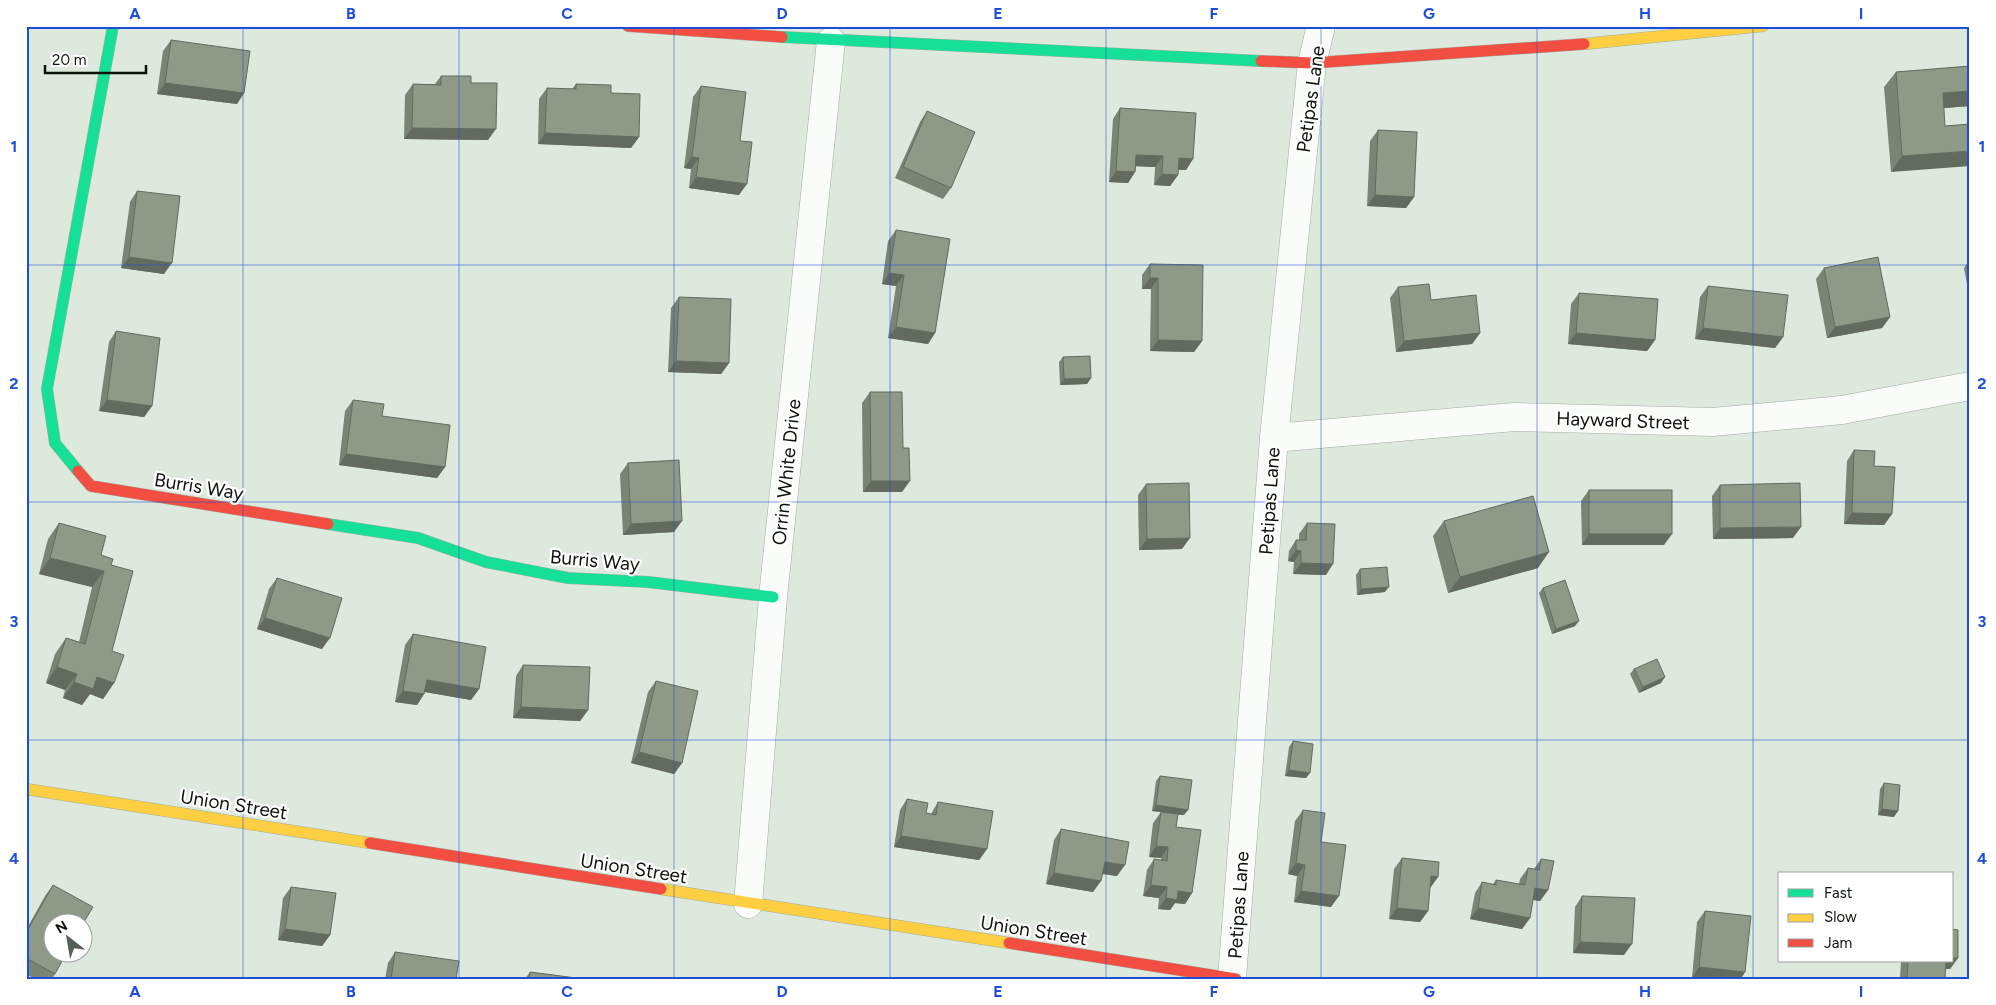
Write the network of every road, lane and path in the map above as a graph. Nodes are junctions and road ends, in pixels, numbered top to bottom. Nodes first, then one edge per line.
1 (113, 26) edge
2 (628, 26) edge
3 (1321, 26) edge
4 (1763, 26) edge
5 (1627, 34) edge
6 (831, 41) junction
7 (1312, 63) junction
8 (1970, 386) edge
9 (1274, 438) junction
10 (773, 597) junction
11 (26, 789) edge
12 (748, 904) junction
13 (1232, 978) edge
14 (1236, 979) edge

1 - 10 street, Burris Way
2 - 6 street
3 - 7 street, Petipas Lane
4 - 5 street
5 - 7 street
6 - 7 street
6 - 10 street, Orrin White Drive
7 - 9 street, Petipas Lane
8 - 9 street, Hayward Street
9 - 13 street, Petipas Lane
10 - 12 street, Orrin White Drive
11 - 12 street, Union Street
12 - 13 street, Union Street
13 - 14 street, Union Street

